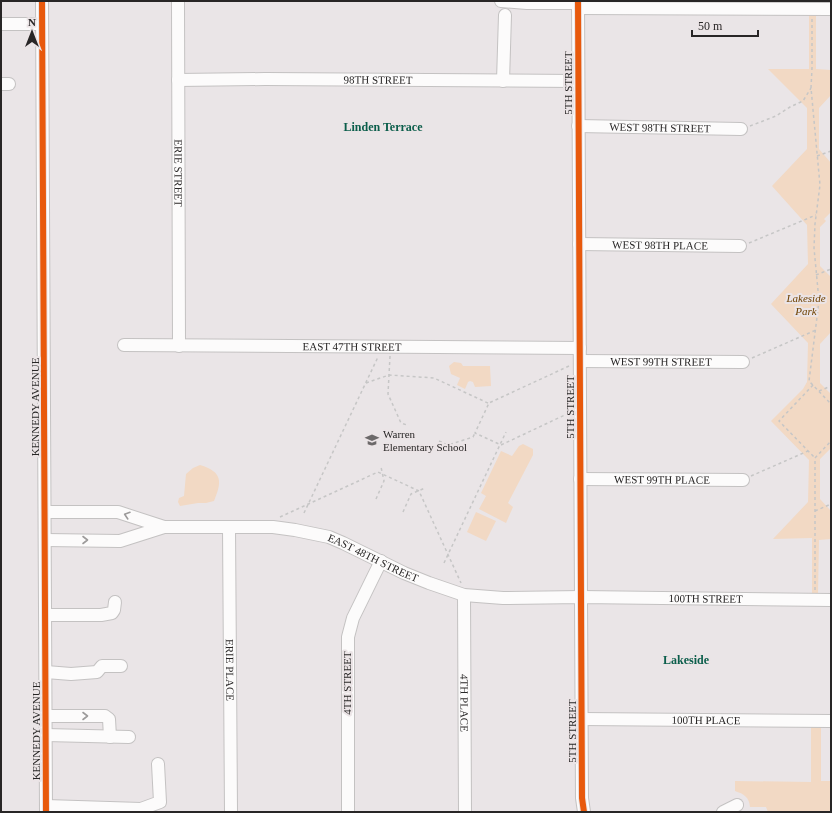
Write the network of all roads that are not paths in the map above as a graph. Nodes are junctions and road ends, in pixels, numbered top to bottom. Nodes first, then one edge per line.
1 (42, 1) edge
2 (178, 1) edge
3 (501, 1) edge
4 (578, 4) edge
5 (666, 5) edge
6 (716, 5) edge
7 (742, 5) edge
8 (799, 5) edge
9 (822, 7) edge
10 (505, 15) dead end
11 (1, 24) edge
12 (42, 24) junction
13 (178, 80) junction
14 (503, 81) junction
15 (578, 81) junction
16 (578, 126) junction
17 (741, 129) road end
18 (579, 244) junction
19 (740, 246) road end
20 (124, 345) dead end
21 (179, 346) junction
22 (580, 348) junction
23 (580, 361) junction
24 (743, 362) road end
25 (580, 479) junction
26 (743, 480) road end
27 (46, 512) junction
28 (164, 527) junction
29 (229, 527) junction
30 (46, 540) junction
31 (381, 561) junction
32 (464, 595) junction
33 (581, 597) junction
34 (831, 600) edge
35 (115, 602) dead end
36 (46, 615) junction
37 (122, 666) dead end
38 (46, 672) junction
39 (46, 716) junction
40 (582, 719) junction
41 (831, 721) edge
42 (46, 735) junction
43 (110, 737) junction
44 (129, 737) dead end
45 (158, 764) dead end
46 (737, 805) dead end
47 (46, 809) edge
48 (231, 812) edge
49 (348, 812) edge
50 (465, 812) edge
51 (584, 812) edge
52 (723, 812) edge

1 - 12 street, KENNEDY AVENUE
2 - 13 street, ERIE STREET
3 - 4 street
4 - 5 street
4 - 15 street, 5TH STREET
5 - 6 street
6 - 7 street
7 - 8 street
8 - 9 street
10 - 14 street
11 - 12 street
12 - 27 street, KENNEDY AVENUE
13 - 14 street, 98TH STREET
13 - 21 street, ERIE STREET
14 - 15 street, 98TH STREET
15 - 16 street, 5TH STREET
16 - 17 street, WEST 98TH STREET
16 - 18 street, 5TH STREET
18 - 19 street, WEST 98TH PLACE
18 - 22 street, 5TH STREET
20 - 21 street, EAST 47TH STREET
21 - 22 street, EAST 47TH STREET
22 - 23 street, 5TH STREET
23 - 24 street, WEST 99TH STREET
23 - 25 street, 5TH STREET
25 - 26 street, WEST 99TH PLACE
25 - 33 street, 5TH STREET
28 -> 27 street, EAST 48TH STREET
27 - 30 street, KENNEDY AVENUE
28 - 29 street, EAST 48TH STREET
30 -> 28 street, EAST 48TH STREET
29 - 31 street, EAST 48TH STREET
29 - 48 street, ERIE PLACE
30 - 36 street, KENNEDY AVENUE
31 - 32 street, EAST 48TH STREET
31 - 49 street, 4TH STREET
32 - 33 street, EAST 48TH STREET
32 - 50 street, 4TH PLACE
33 - 34 street, 100TH STREET
33 - 40 street, 5TH STREET
35 - 36 street
36 - 38 street, KENNEDY AVENUE
37 - 38 street
38 - 39 street, KENNEDY AVENUE
39 - 42 street, KENNEDY AVENUE
39 -> 43 street
40 - 41 street, 100TH PLACE
40 - 51 street, 5TH STREET
42 - 43 street
42 - 47 street, KENNEDY AVENUE
43 - 44 street
45 - 47 street
46 - 52 street

